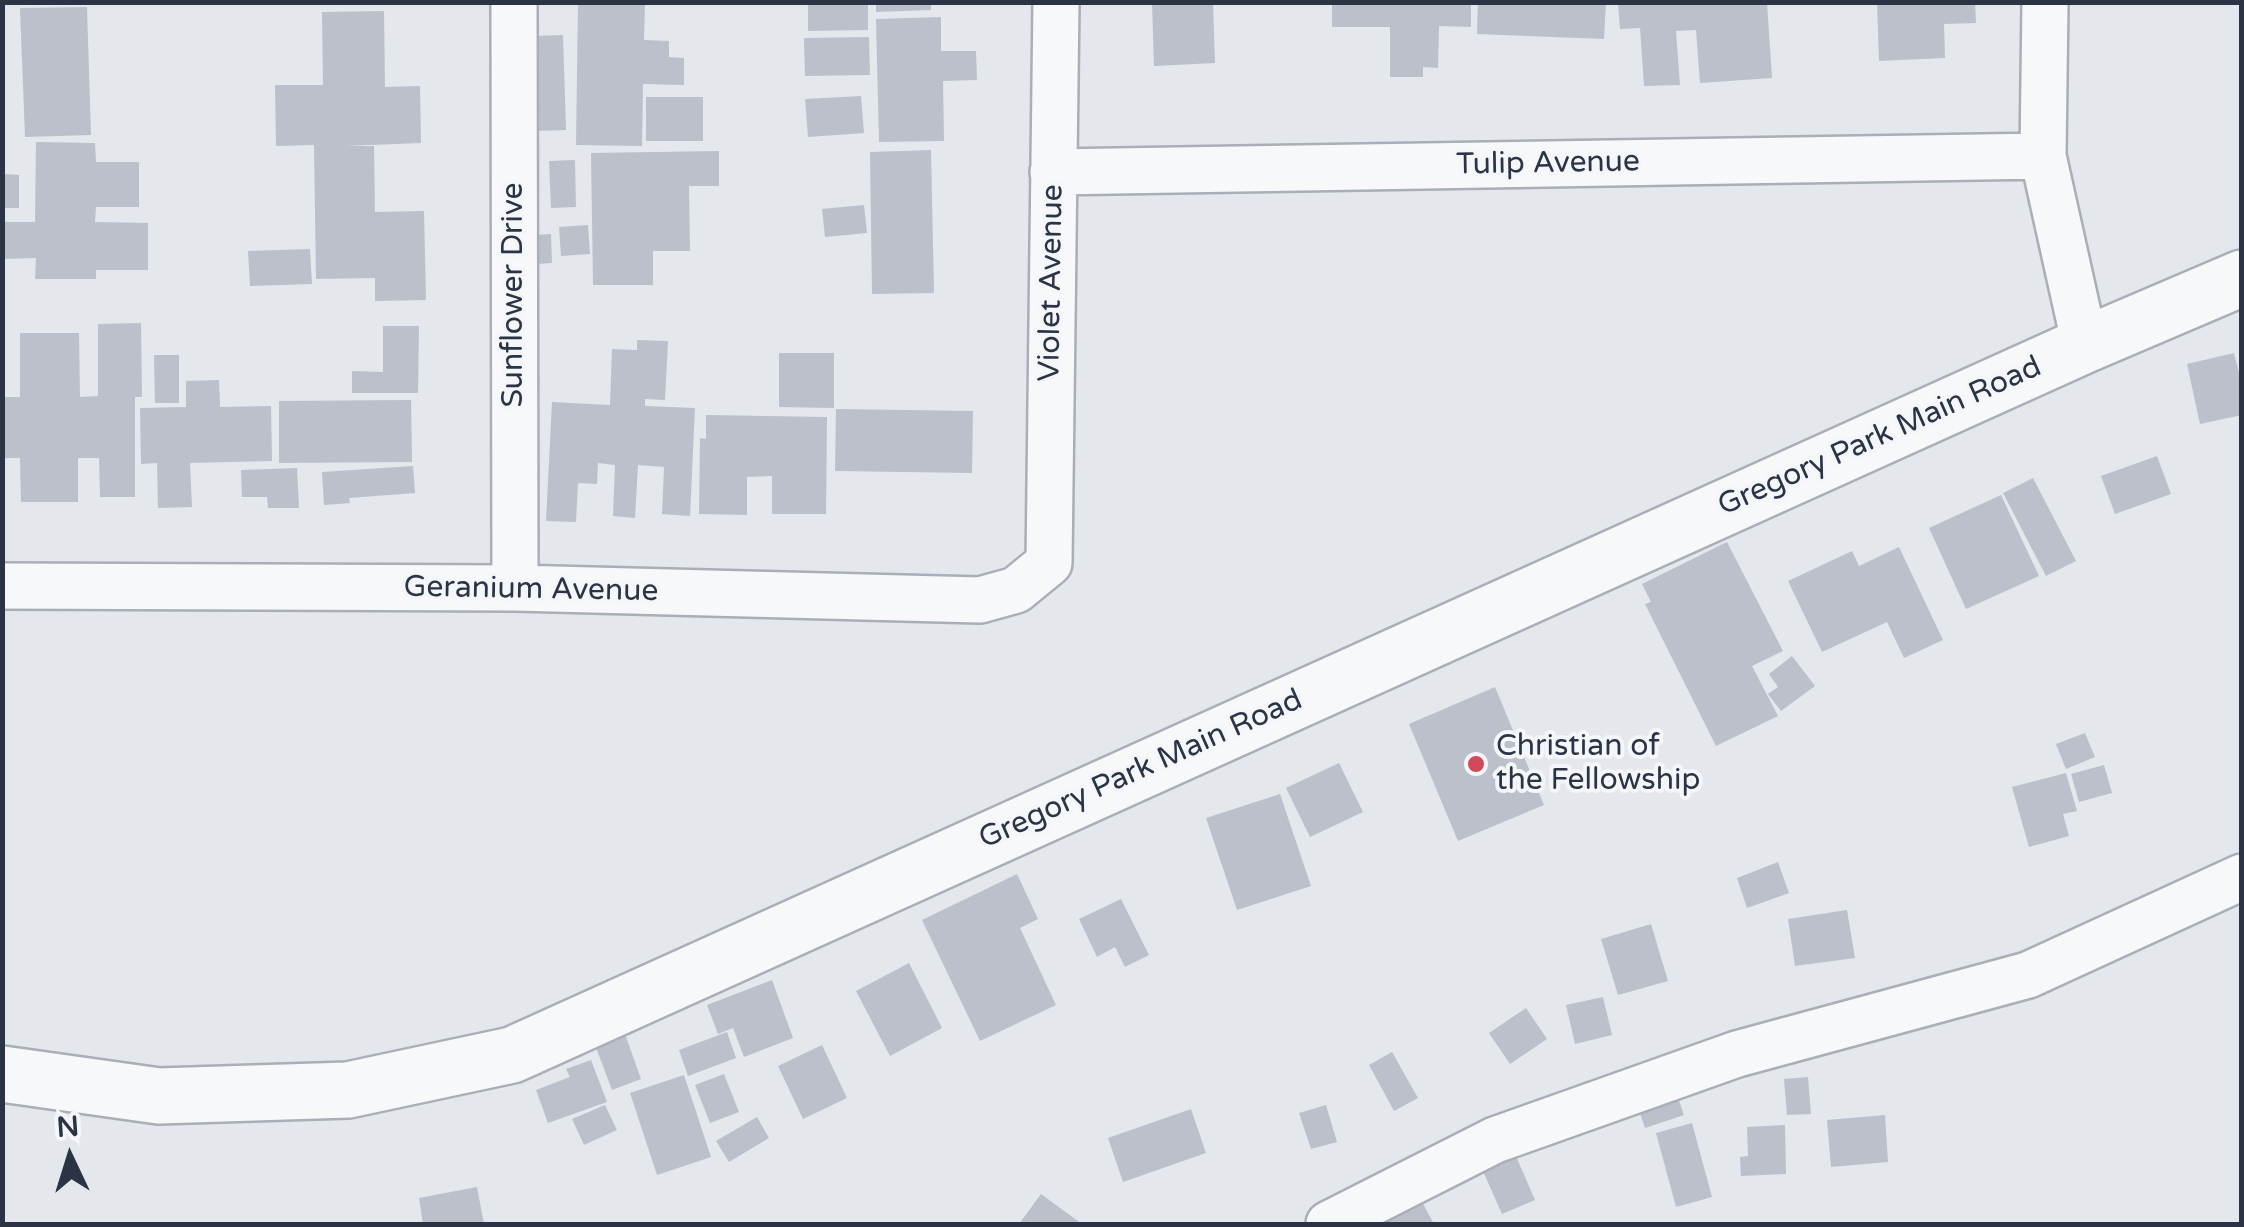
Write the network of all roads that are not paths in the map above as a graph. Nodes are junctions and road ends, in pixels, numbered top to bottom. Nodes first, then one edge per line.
1 (514, 2) edge
2 (1056, 2) edge
3 (2045, 2) edge
4 (2044, 156) junction
5 (1054, 172) junction
6 (2242, 278) edge
7 (2085, 345) junction
8 (1049, 563) joint
9 (2, 586) edge
10 (515, 588) junction
11 (2242, 877) edge
12 (2, 1074) edge
13 (1329, 1224) edge

1 - 10 street, Sunflower Drive
2 - 5 street, Violet Avenue
3 - 4 street
4 - 5 street, Tulip Avenue
4 - 7 street
5 - 8 street, Violet Avenue
6 - 7 street, Gregory Park Main Road
7 - 12 street, Gregory Park Main Road
8 - 10 street, Geranium Avenue
9 - 10 street, Geranium Avenue
11 - 13 street

